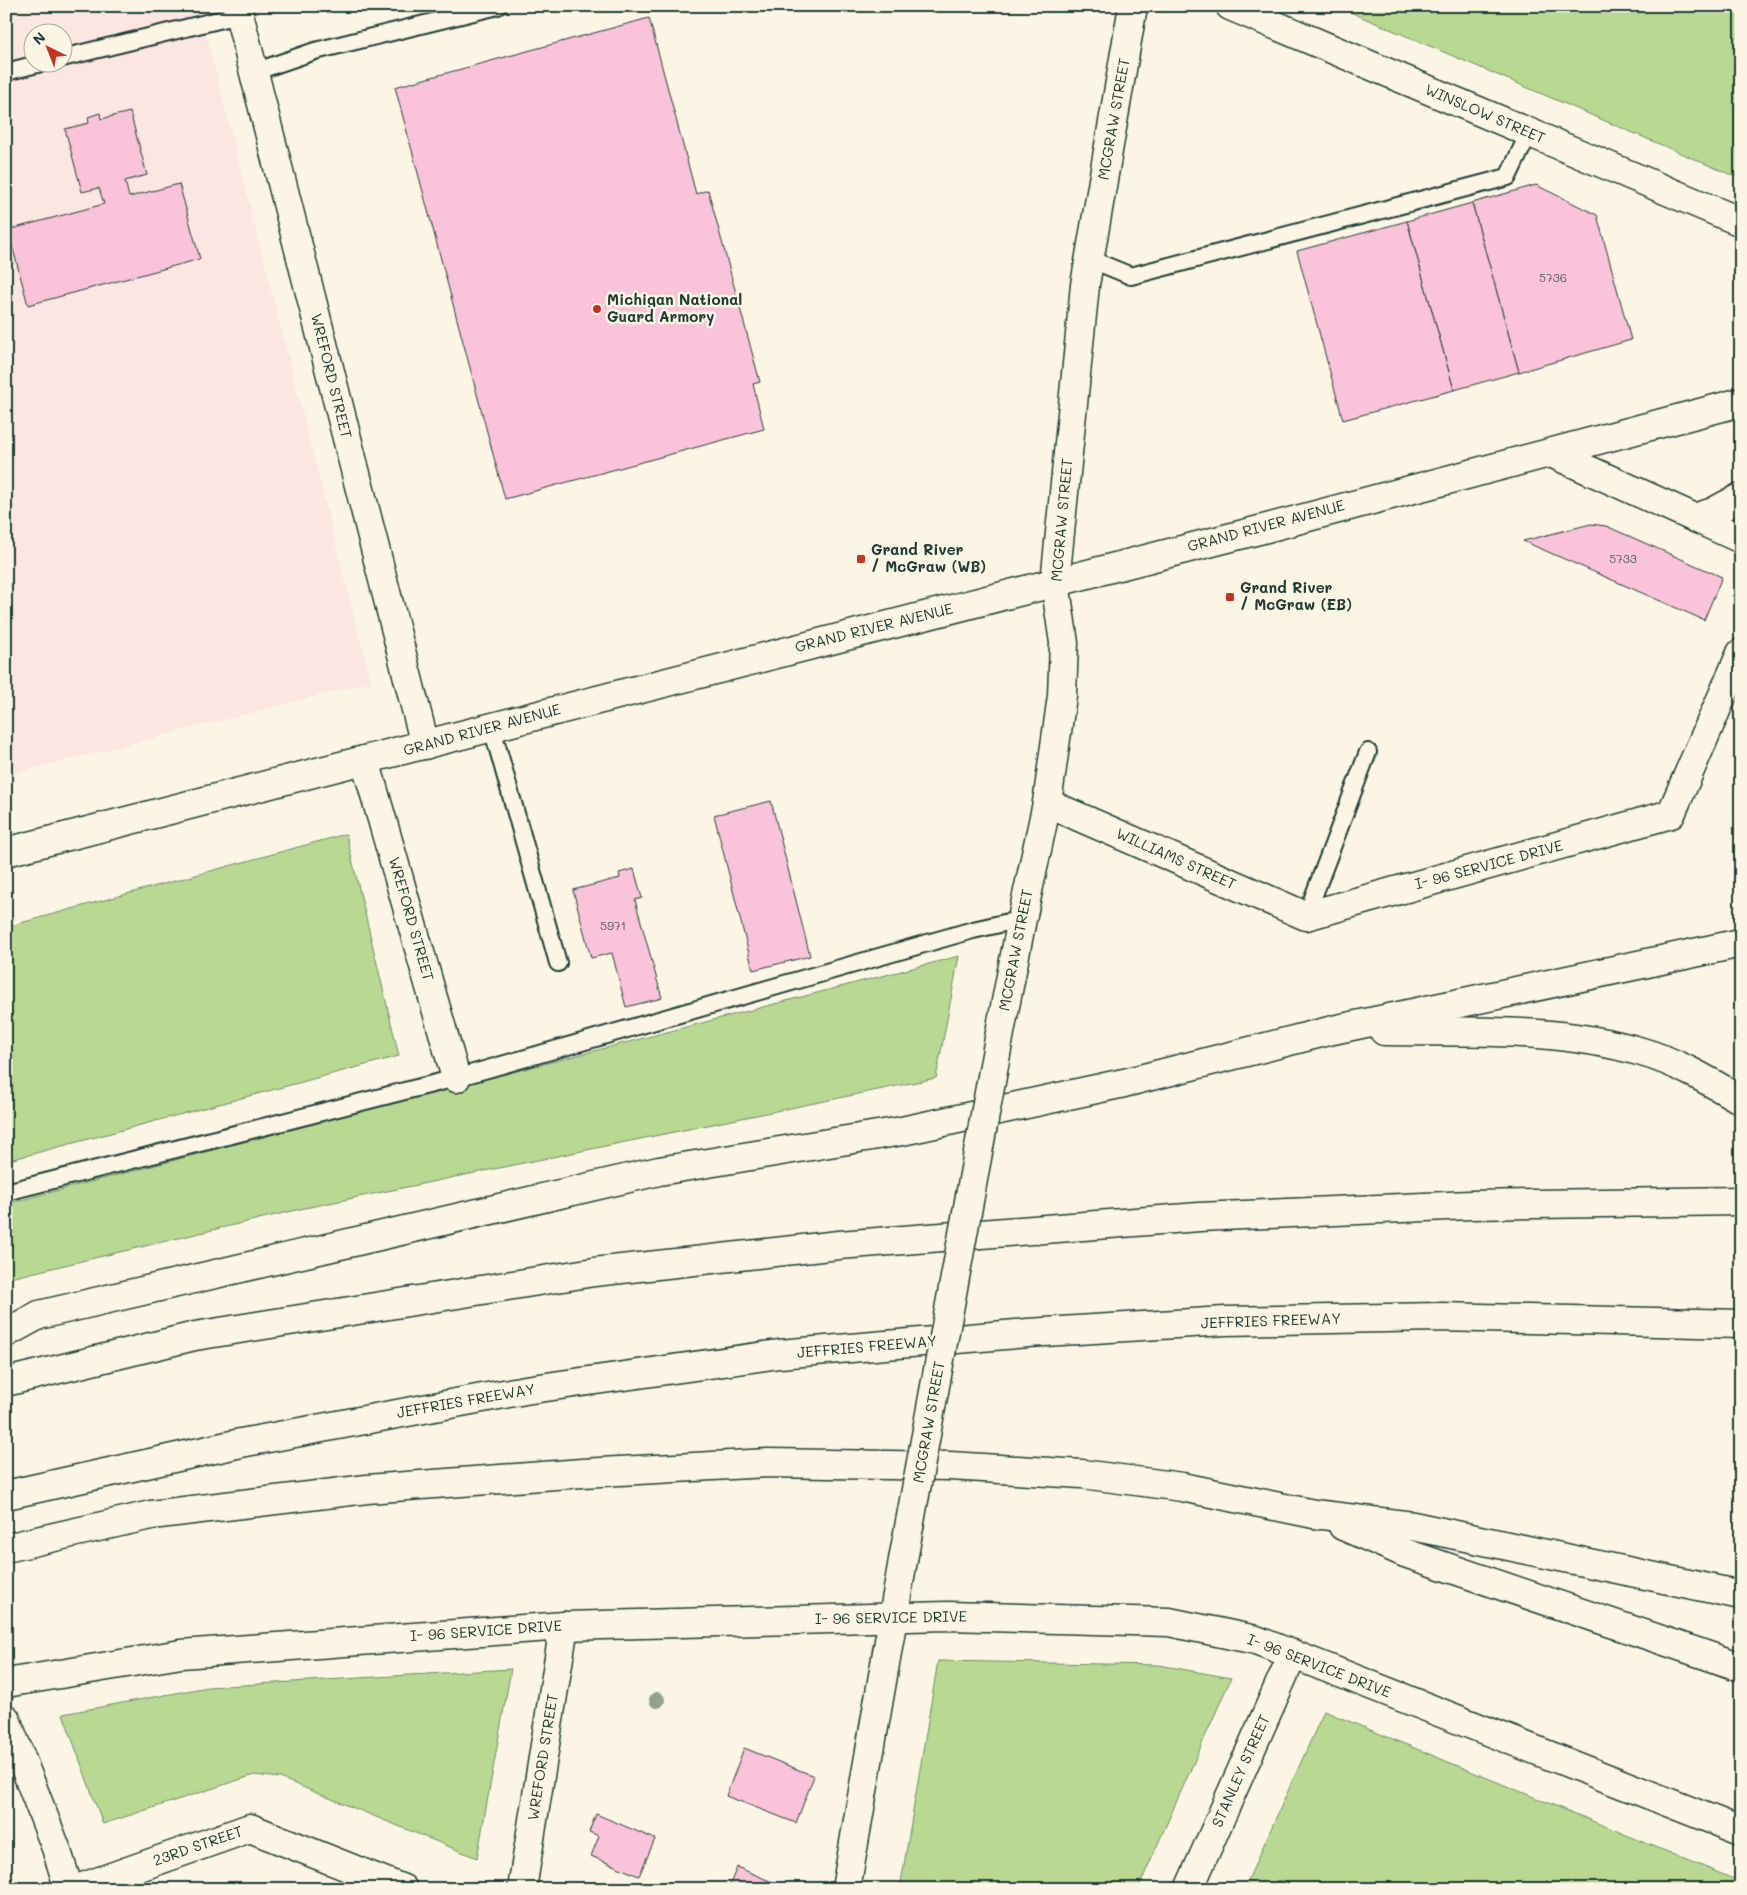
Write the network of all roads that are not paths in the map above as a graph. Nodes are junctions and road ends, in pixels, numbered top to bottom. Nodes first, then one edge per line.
1 (498, 6) edge
2 (1133, 6) edge
3 (1230, 6) edge
4 (238, 11) edge
5 (457, 11) edge
6 (72, 55) edge
7 (22, 68) edge
8 (6, 72) edge
9 (254, 72) junction
10 (1529, 133) junction
11 (1741, 222) edge
12 (1090, 259) junction
13 (1741, 402) edge
14 (1551, 453) junction
15 (1741, 497) edge
16 (1695, 518) junction
17 (1741, 539) edge
18 (1055, 582) junction
19 (1741, 653) edge
20 (492, 728) junction
21 (425, 745) junction
22 (1368, 752) dead end
23 (365, 760) junction
24 (1047, 803) junction
25 (6, 852) edge
26 (1306, 916) junction
27 (1022, 918) junction
28 (1741, 943) edge
29 (558, 963) dead end
30 (1333, 1030) junction
31 (456, 1078) junction
32 (1741, 1100) edge
33 (6, 1192) edge
34 (1741, 1201) edge
35 (1741, 1324) edge
36 (6, 1332) edge
37 (6, 1382) edge
38 (6, 1495) edge
39 (1314, 1514) junction
40 (6, 1548) edge
41 (1741, 1596) edge
42 (892, 1617) junction
43 (564, 1626) junction
44 (1293, 1654) junction
45 (1741, 1667) edge
46 (6, 1683) edge
47 (6, 1719) edge
48 (1741, 1831) edge
49 (364, 1882) edge
50 (1194, 1887) edge
51 (69, 1889) edge
52 (77, 1889) edge
53 (403, 1889) edge
54 (522, 1889) edge
55 (846, 1889) edge

1 - 5 lane
2 - 12 main road, MCGRAW STREET
3 - 10 main road, WINSLOW STREET
4 - 6 lane
4 - 9 main road, WREFORD STREET
5 - 9 lane
7 - 8 lane
9 - 21 main road, WREFORD STREET
10 - 11 main road, WINSLOW STREET
10 - 12 lane
12 - 18 main road, MCGRAW STREET
13 - 14 main road, GRAND RIVER AVENUE
14 - 16 main road
14 - 18 main road, GRAND RIVER AVENUE
15 - 16 main road
16 - 17 main road
18 - 20 main road, GRAND RIVER AVENUE
18 - 24 main road, MCGRAW STREET
19 - 26 main road, I- 96 SERVICE DRIVE
20 - 21 main road, GRAND RIVER AVENUE
20 - 29 lane
21 - 23 main road, GRAND RIVER AVENUE
22 - 26 lane
23 - 25 main road, GRAND RIVER AVENUE
23 - 31 main road, WREFORD STREET
24 - 26 main road, WILLIAMS STREET
24 - 27 main road, MCGRAW STREET
27 - 31 lane
27 - 42 main road, MCGRAW STREET, bridge
28 - 30 main road
30 - 32 main road
30 - 36 main road
31 - 33 lane
34 - 37 main road
35 - 38 main road, JEFFRIES FREEWAY
39 - 40 main road
39 - 41 main road
39 - 45 main road
42 - 43 main road, I- 96 SERVICE DRIVE
42 - 44 main road, I- 96 SERVICE DRIVE
42 - 55 main road, MCGRAW STREET
43 - 46 main road, I- 96 SERVICE DRIVE
43 - 54 main road, WREFORD STREET
44 - 48 main road, I- 96 SERVICE DRIVE
44 - 50 main road, STANLEY STREET
47 - 51 main road
49 - 52 main road, 23RD STREET
49 - 53 main road, 23RD STREET

